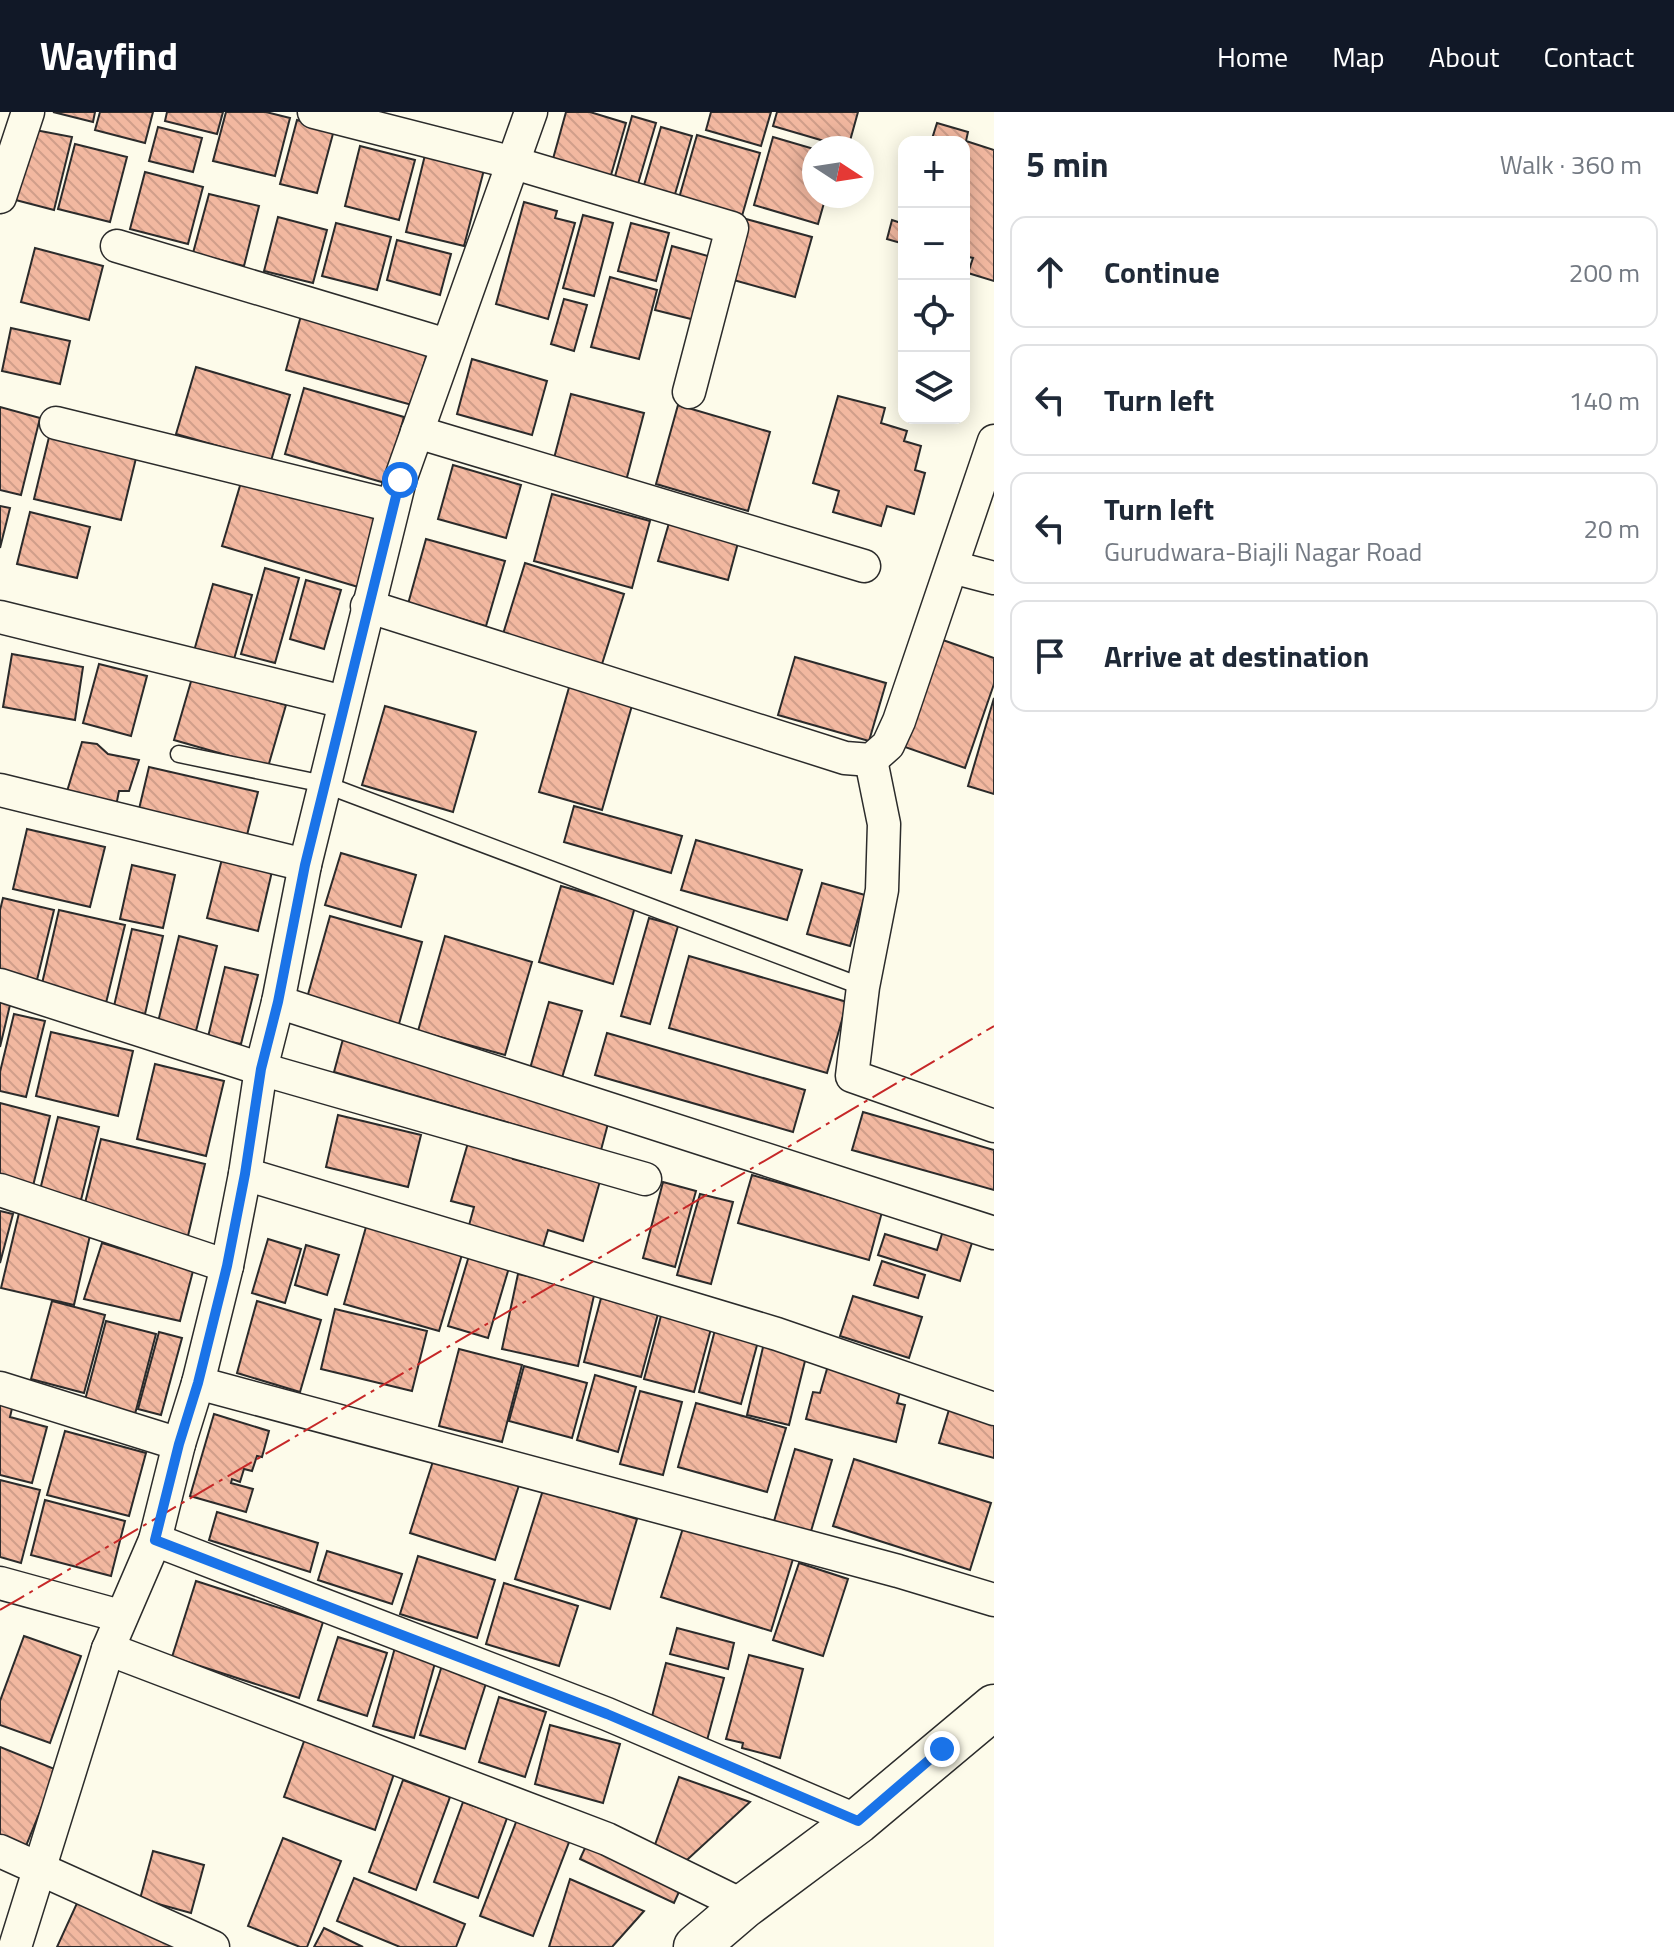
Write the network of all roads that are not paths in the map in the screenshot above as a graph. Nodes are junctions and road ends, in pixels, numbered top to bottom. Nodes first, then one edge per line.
1 (28, 112) edge
2 (314, 112) edge
3 (531, 112) edge
4 (514, 163) junction
5 (0, 197) edge
6 (117, 246) dead end
7 (447, 345) junction
8 (689, 392) dead end
9 (56, 423) dead end
10 (417, 432) junction
11 (994, 441) edge
12 (393, 506) junction
13 (864, 566) dead end
14 (952, 567) junction
15 (994, 578) edge
16 (367, 606) junction
17 (0, 617) edge
18 (344, 702) junction
19 (179, 754) dead end
20 (871, 760) junction
21 (324, 784) junction
22 (0, 790) edge
23 (305, 865) junction
24 (0, 985) edge
25 (863, 987) junction
26 (278, 1002) junction
27 (261, 1069) junction
28 (994, 1126) edge
29 (245, 1174) junction
30 (645, 1179) dead end
31 (0, 1190) edge
32 (994, 1233) edge
33 (227, 1266) junction
34 (198, 1383) junction
35 (0, 1388) edge
36 (994, 1409) edge
37 (179, 1444) junction
38 (155, 1540) junction
39 (0, 1583) edge
40 (994, 1600) edge
41 (120, 1616) junction
42 (108, 1649) junction
43 (994, 1707) edge
44 (858, 1821) junction
45 (0, 1851) edge
46 (39, 1870) junction
47 (744, 1906) junction
48 (15, 1947) edge
49 (213, 1947) edge
50 (696, 1947) edge

1 - 5 street
2 - 4 street
3 - 4 street
4 - 7 street
4 - 8 street
6 - 7 street
7 - 10 street
9 - 12 street
10 - 12 street
10 - 13 street
11 - 14 street
12 - 16 street
14 - 15 street
14 - 20 street
16 - 18 street
16 - 20 street
17 - 18 street
18 - 21 street
19 - 21 lane
20 - 25 street
21 - 23 street
21 - 25 lane
22 - 23 street
23 - 26 street
24 - 27 street
25 - 28 street
26 - 27 street
26 - 32 street
27 - 29 street
27 - 30 street
29 - 33 street
29 - 36 street
31 - 33 street
33 - 34 street
34 - 37 street
34 - 40 street
35 - 37 street
37 - 38 street
38 - 41 street
38 - 44 street
39 - 41 street
41 - 42 street
42 - 46 street
42 - 47 street
43 - 44 main road
44 - 47 main road
45 - 46 street
46 - 48 street
46 - 49 street
47 - 50 main road

